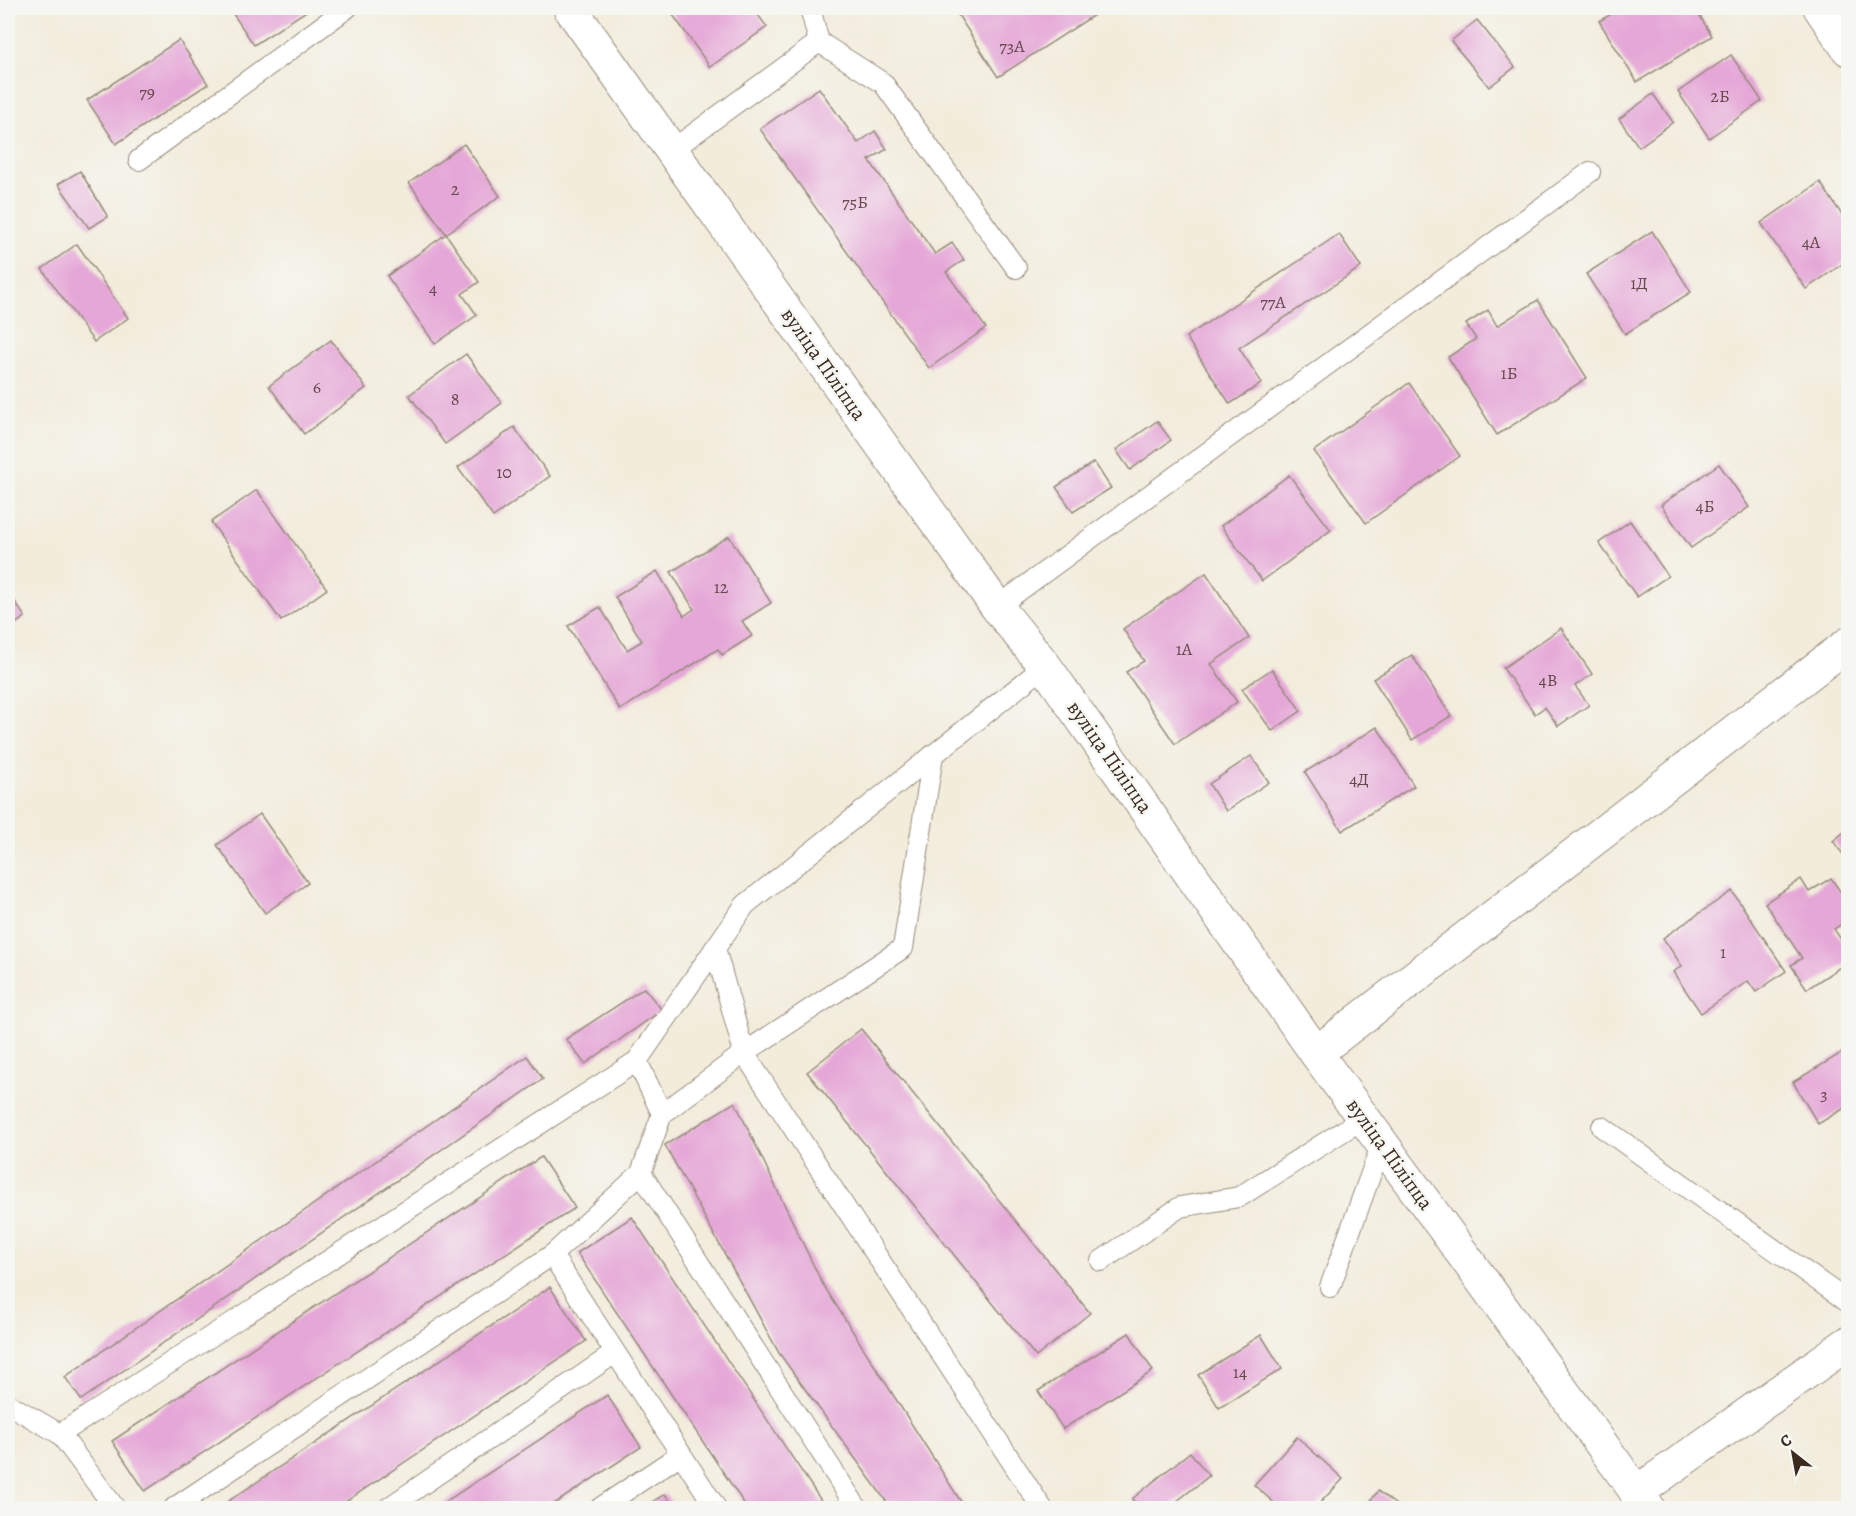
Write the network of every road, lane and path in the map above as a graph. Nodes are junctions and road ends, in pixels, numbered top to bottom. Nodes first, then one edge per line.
1 (346, 8) edge
2 (570, 8) edge
3 (810, 8) edge
4 (1820, 8) edge
5 (819, 42) junction
6 (1848, 50) edge
7 (672, 150) junction
8 (139, 160) dead end
9 (1590, 172) dead end
10 (1016, 268) dead end
11 (997, 606) junction
12 (1848, 644) edge
13 (1045, 666) junction
14 (933, 755) junction
15 (715, 948) junction
16 (744, 1053) junction
17 (1316, 1053) junction
18 (637, 1061) junction
19 (662, 1113) junction
20 (1602, 1127) dead end
21 (1373, 1131) junction
22 (641, 1173) junction
23 (552, 1255) junction
24 (1101, 1261) dead end
25 (1330, 1287) dead end
26 (1848, 1302) edge
27 (1848, 1344) edge
28 (615, 1353) junction
29 (8, 1404) edge
30 (60, 1434) junction
31 (681, 1454) junction
32 (1642, 1501) edge
33 (115, 1509) edge
34 (174, 1509) edge
35 (388, 1509) edge
36 (600, 1509) edge
37 (716, 1509) edge
38 (857, 1509) edge
39 (1041, 1509) edge

1 - 8 lane
2 - 7 street, вуліца Піліпца
3 - 5 lane
4 - 6 street
5 - 7 lane
5 - 10 lane
7 - 11 street, вуліца Піліпца
9 - 11 lane
11 - 13 street, вуліца Піліпца
12 - 17 street
13 - 14 lane
13 - 17 street, вуліца Піліпца
14 - 15 lane
14 - 16 lane
15 - 16 lane
15 - 18 lane
16 - 19 lane
16 - 39 lane
17 - 21 street, вуліца Піліпца
18 - 19 lane
18 - 30 lane
19 - 22 lane
20 - 26 lane
21 - 24 lane
21 - 25 lane
21 - 32 street, вуліца Піліпца
22 - 23 lane
22 - 38 lane
23 - 28 lane
23 - 34 lane
27 - 32 street
28 - 31 lane
28 - 35 lane
29 - 30 lane
30 - 33 lane
31 - 36 lane
31 - 37 lane

